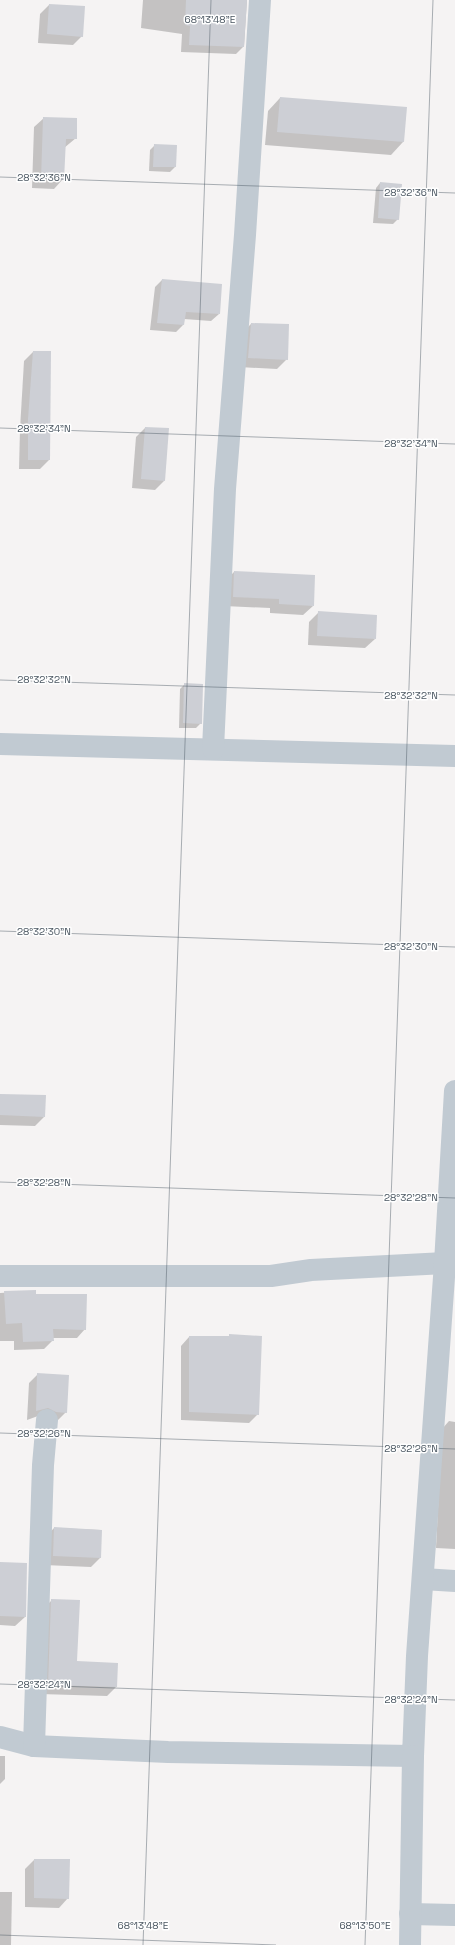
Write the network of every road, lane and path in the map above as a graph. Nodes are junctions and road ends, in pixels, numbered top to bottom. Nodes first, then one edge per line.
1 (260, 0) edge
2 (0, 744) edge
3 (213, 749) junction
4 (455, 756) edge
5 (455, 1091) edge
6 (445, 1263) junction
7 (0, 1276) edge
8 (47, 1420) dead end
9 (423, 1579) junction
10 (455, 1581) edge
11 (0, 1737) edge
12 (34, 1746) junction
13 (413, 1756) junction
14 (410, 1914) junction
15 (455, 1915) edge
16 (410, 1945) edge

1 - 3 street
2 - 3 street
3 - 4 street
5 - 6 street
6 - 7 street
6 - 9 street
8 - 12 street
9 - 10 street
9 - 13 street
11 - 12 street
12 - 13 street
13 - 14 street
14 - 15 street
14 - 16 street

